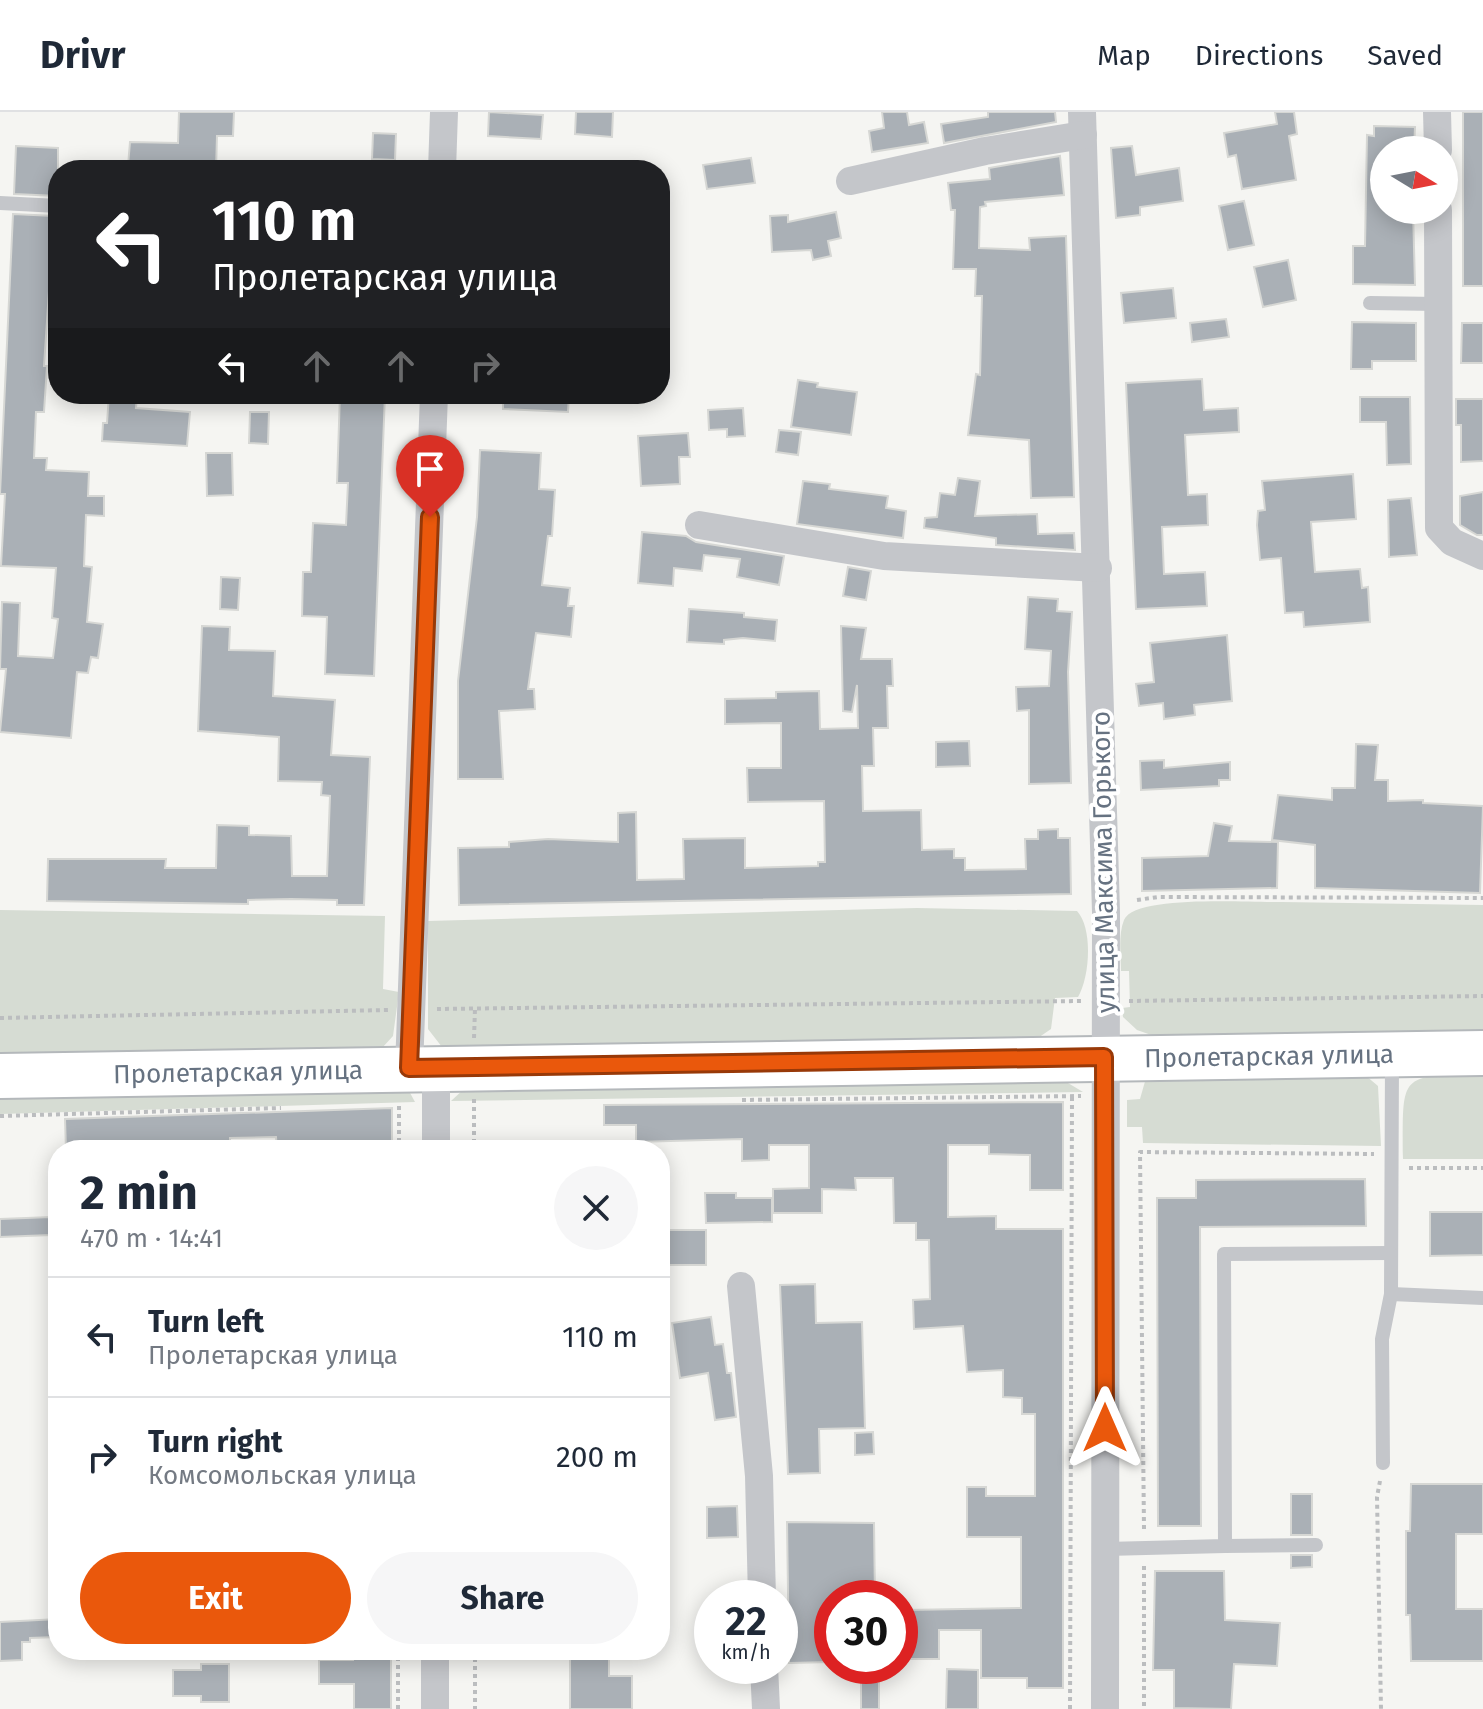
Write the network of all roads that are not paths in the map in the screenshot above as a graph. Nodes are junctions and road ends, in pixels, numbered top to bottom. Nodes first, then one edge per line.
1 (444, 112) edge
2 (1437, 112) edge
3 (1082, 123) edge
4 (1438, 136) edge
5 (442, 160) edge
6 (850, 181) dead end
7 (0, 203) edge
8 (48, 205) edge
9 (1438, 224) edge
10 (1370, 303) dead end
11 (1438, 304) junction
12 (434, 404) edge
13 (699, 525) dead end
14 (1483, 556) edge
15 (1098, 568) junction
16 (1483, 1053) edge
17 (1392, 1054) junction
18 (0, 1076) edge
19 (1104, 1076) junction
20 (427, 1080) junction
21 (435, 1140) edge
22 (1390, 1253) junction
23 (741, 1286) dead end
24 (1391, 1294) junction
25 (1483, 1298) edge
26 (1383, 1463) road end
27 (1316, 1545) dead end
28 (1225, 1546) junction
29 (1106, 1549) junction
30 (762, 1580) edge
31 (435, 1660) edge
32 (765, 1684) edge
33 (435, 1709) edge
34 (766, 1709) edge
35 (1105, 1709) edge

1 - 5 street
2 - 4 street
3 - 6 street
3 - 15 street, улица Максима Горького
7 - 8 lane
9 - 11 street
10 - 11 lane
11 - 14 street
12 - 20 street
13 - 15 street
15 - 19 street, улица Максима Горького
16 - 17 main road, Пролетарская улица
17 - 19 main road, Пролетарская улица
17 - 22 lane
18 - 20 main road, Пролетарская улица
19 - 20 main road, Пролетарская улица
19 - 29 street, улица Максима Горького
20 - 21 street
22 - 24 lane
22 - 28 lane
23 - 30 street
24 - 25 lane
24 - 26 lane
27 - 28 lane
28 - 29 lane
29 - 35 street, улица Максима Горького
31 - 33 street
32 - 34 street

